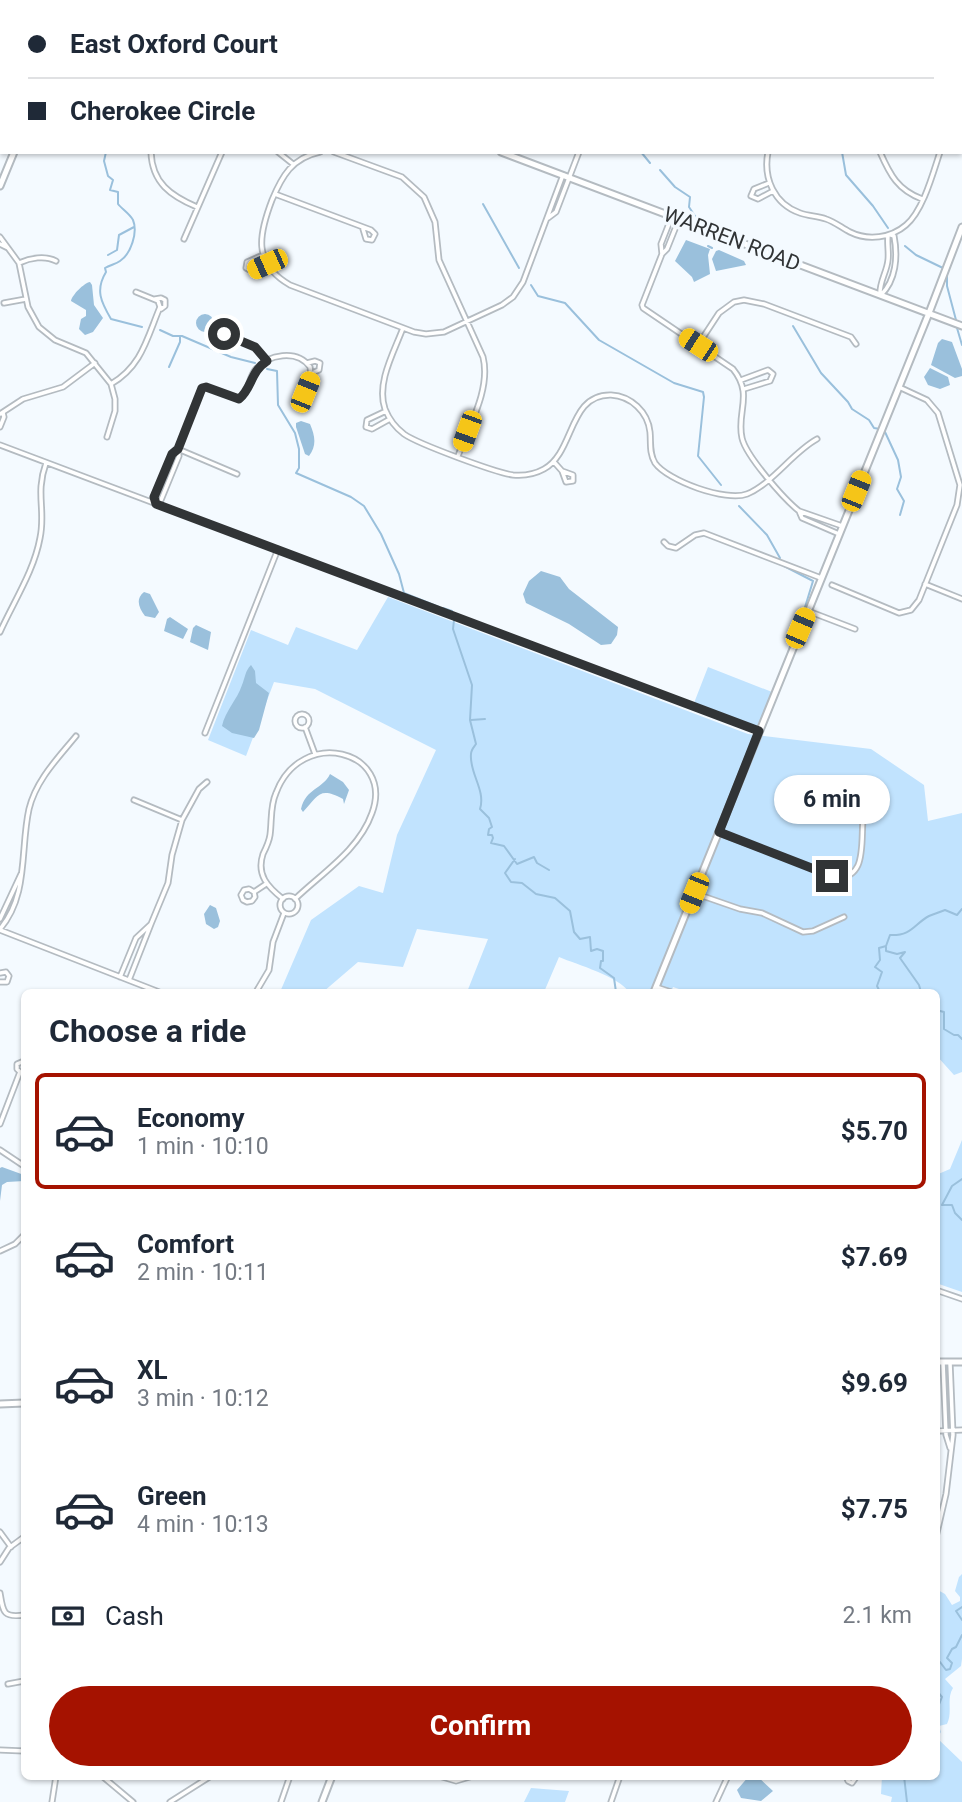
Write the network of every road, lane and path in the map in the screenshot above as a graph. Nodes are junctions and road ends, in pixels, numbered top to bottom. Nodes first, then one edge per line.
1 (13, 154) edge
2 (151, 154) edge
3 (221, 154) edge
4 (280, 154) edge
5 (313, 154) edge
6 (339, 154) edge
7 (506, 154) edge
8 (578, 154) edge
9 (768, 154) edge
10 (881, 154) edge
11 (939, 154) edge
12 (293, 164) junction
13 (566, 177) junction
14 (769, 183) junction
15 (0, 186) edge
16 (773, 191) junction
17 (275, 194) junction
18 (922, 199) junction
19 (197, 207) junction
20 (672, 216) junction
21 (679, 219) junction
22 (962, 227) edge
23 (363, 229) dead end
24 (890, 234) junction
25 (0, 237) edge
26 (184, 239) dead end
27 (0, 244) edge
28 (9, 249) junction
29 (262, 253) junction
30 (662, 254) junction
31 (55, 261) dead end
32 (19, 263) junction
33 (267, 264) junction
34 (136, 292) dead end
35 (880, 295) junction
36 (27, 299) junction
37 (4, 303) dead end
38 (929, 313) junction
39 (467, 321) junction
40 (962, 326) edge
41 (403, 328) junction
42 (224, 334) dead end
43 (856, 344) dead end
44 (698, 345) junction
45 (267, 361) junction
46 (95, 363) junction
47 (307, 363) junction
48 (312, 373) junction
49 (741, 380) junction
50 (111, 384) junction
51 (899, 387) junction
52 (744, 389) junction
53 (305, 392) dead end
54 (386, 411) junction
55 (1, 414) edge
56 (390, 419) junction
57 (0, 427) edge
58 (107, 436) dead end
59 (817, 439) dead end
60 (0, 445) edge
61 (178, 449) junction
62 (458, 456) junction
63 (554, 462) junction
64 (46, 463) junction
65 (562, 471) dead end
66 (237, 474) dead end
67 (769, 478) junction
68 (961, 490) edge
69 (156, 504) junction
70 (799, 511) junction
71 (842, 526) junction
72 (839, 534) junction
73 (664, 542) dead end
74 (278, 549) junction
75 (821, 578) junction
76 (925, 584) junction
77 (832, 585) dead end
78 (962, 599) edge
79 (808, 611) junction
80 (855, 629) dead end
81 (0, 632) edge
82 (304, 727) dead end
83 (759, 731) junction
84 (205, 733) dead end
85 (76, 736) dead end
86 (315, 754) junction
87 (207, 782) dead end
88 (134, 800) dead end
89 (864, 812) dead end
90 (182, 820) junction
91 (719, 832) junction
92 (22, 873) junction
93 (266, 884) junction
94 (254, 892) dead end
95 (694, 893) junction
96 (283, 899) junction
97 (295, 899) junction
98 (284, 913) junction
99 (844, 916) dead end
100 (0, 919) edge
101 (151, 923) junction
102 (0, 929) edge
103 (0, 973) edge
104 (120, 977) junction
105 (129, 980) junction
106 (0, 982) edge
107 (152, 989) edge
108 (258, 989) edge
109 (655, 989) edge
110 (21, 1073) edge
111 (0, 1124) edge
112 (0, 1150) edge
113 (21, 1164) edge
114 (21, 1238) edge
115 (0, 1251) edge
116 (940, 1291) edge
117 (962, 1299) edge
118 (962, 1362) edge
119 (940, 1363) edge
120 (950, 1363) junction
121 (940, 1373) edge
122 (21, 1403) edge
123 (0, 1404) edge
124 (953, 1430) junction
125 (962, 1430) edge
126 (940, 1431) edge
127 (946, 1431) junction
128 (950, 1448) junction
129 (940, 1517) edge
130 (0, 1532) edge
131 (21, 1539) edge
132 (11, 1547) junction
133 (0, 1562) edge
134 (0, 1592) edge
135 (21, 1615) edge
136 (21, 1682) edge
137 (8, 1684) dead end
138 (0, 1749) edge
139 (21, 1751) edge
140 (55, 1780) edge
141 (107, 1780) edge
142 (205, 1780) edge
143 (289, 1780) edge
144 (330, 1780) edge
145 (619, 1780) edge
146 (726, 1780) edge
147 (52, 1802) edge
148 (133, 1802) edge
149 (170, 1802) edge
150 (281, 1802) edge
151 (322, 1802) edge
152 (611, 1802) edge
153 (716, 1802) edge

1 - 15 street
2 - 19 street
3 - 19 street
4 - 12 street
5 - 12 street
6 - 39 street
7 - 13 street, WARREN ROAD
8 - 13 street
9 - 14 street
10 - 18 street
11 - 18 street
12 - 17 street
13 - 20 street, WARREN ROAD
13 - 39 street
14 - 16 street
14 - 16 street
16 - 24 street
17 - 23 street
17 - 29 street
18 - 24 street
19 - 26 street
20 - 21 street, WARREN ROAD
20 - 30 street
21 - 30 street
21 - 35 street, WARREN ROAD
22 - 38 street
24 - 35 street
24 - 35 street
25 - 28 street
27 - 28 street
28 - 32 street
29 - 33 street
29 - 33 street
30 - 44 street
31 - 32 street
32 - 36 street
33 - 41 street
34 - 50 street
35 - 38 street, WARREN ROAD
36 - 37 street
36 - 46 street
38 - 40 street, WARREN ROAD
38 - 51 street
39 - 41 street
39 - 62 street
41 - 54 street
42 - 45 street
43 - 44 street
44 - 49 street
45 - 47 street
45 - 61 street
46 - 50 street
46 - 55 street
47 - 48 street
47 - 48 street
48 - 53 street
49 - 52 street
49 - 52 street
50 - 58 street
51 - 68 street
51 - 71 street
52 - 67 street
54 - 56 street
54 - 56 street
55 - 57 street
56 - 62 street
59 - 67 street
60 - 64 street
61 - 66 street
61 - 69 street
62 - 63 street
63 - 65 street
63 - 67 street
64 - 69 street
64 - 81 street
67 - 70 street
68 - 76 street
69 - 74 street
70 - 71 street
70 - 72 street
71 - 72 street
72 - 75 street
73 - 75 street
74 - 83 street
74 - 84 street
75 - 79 street
76 - 77 street
76 - 78 street
79 - 80 street
79 - 83 street
82 - 86 street
83 - 91 street
85 - 92 street
86 - 93 street
86 - 97 street
87 - 90 street
88 - 90 street
89 - 91 street
90 - 101 street
91 - 95 street
92 - 100 street
92 - 102 street
93 - 94 street
93 - 96 street
95 - 99 street
95 - 109 street
96 - 97 street
96 - 98 street
97 - 98 street
98 - 108 street
101 - 104 street
101 - 105 street
102 - 104 street
103 - 106 street
104 - 105 street
105 - 107 street
110 - 111 street
112 - 113 street
114 - 115 street
116 - 117 street
118 - 120 street
119 - 120 street
120 - 124 street
121 - 127 street
122 - 123 street
124 - 125 street
124 - 127 street
124 - 128 street
126 - 127 street
127 - 128 street
128 - 129 street
130 - 132 street
131 - 132 street
132 - 133 street
134 - 135 street
136 - 137 street
138 - 139 street
140 - 147 street
141 - 148 street
142 - 149 street
143 - 150 street
144 - 151 street
145 - 152 street
146 - 153 street

